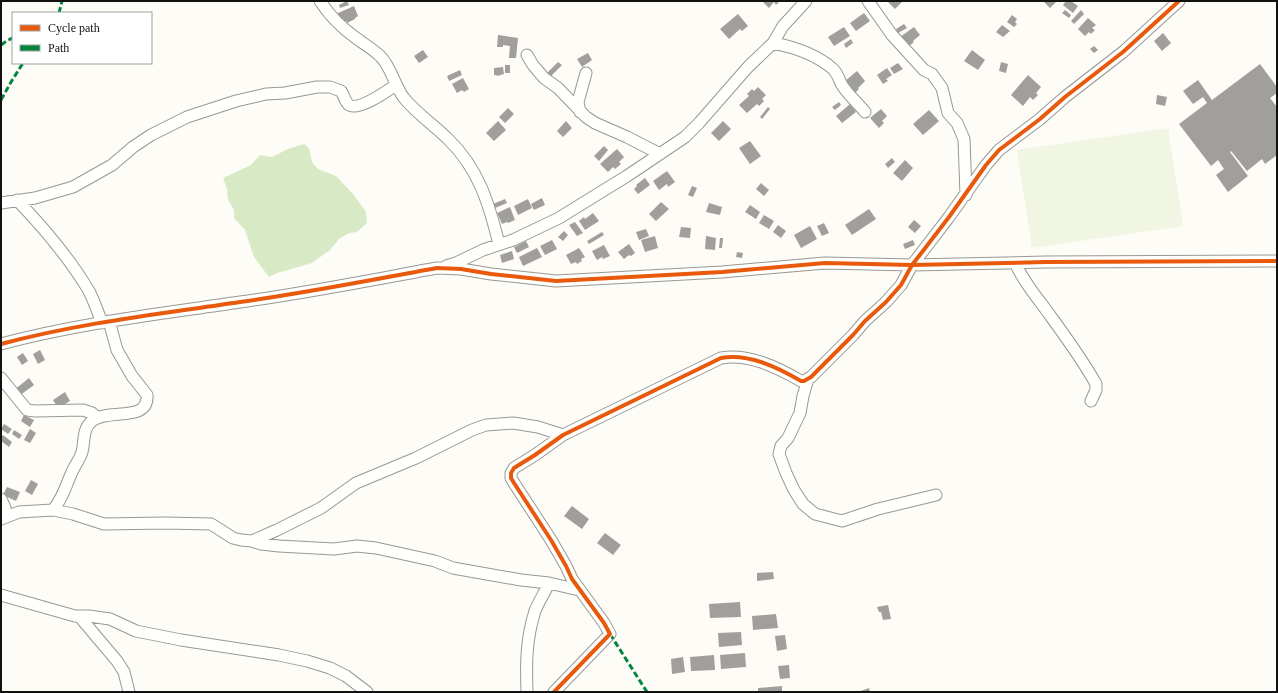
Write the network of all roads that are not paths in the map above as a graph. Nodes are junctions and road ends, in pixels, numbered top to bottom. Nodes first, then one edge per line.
1 (320, 1) edge
2 (806, 1) edge
3 (868, 1) edge
4 (1179, 1) edge
5 (773, 43) junction
6 (527, 55) dead end
7 (586, 73) dead end
8 (396, 85) junction
9 (580, 112) junction
10 (865, 112) dead end
11 (660, 154) junction
12 (966, 195) junction
13 (17, 200) junction
14 (1, 203) edge
15 (499, 244) junction
16 (1277, 261) edge
17 (1015, 263) junction
18 (912, 265) junction
19 (437, 268) junction
20 (105, 322) junction
21 (1, 344) edge
22 (1, 378) edge
23 (808, 379) junction
24 (1092, 401) dead end
25 (98, 418) junction
26 (563, 435) junction
27 (936, 495) dead end
28 (1, 499) edge
29 (53, 510) junction
30 (4, 517) edge
31 (252, 541) junction
32 (549, 583) junction
33 (579, 590) junction
34 (1, 595) edge
35 (79, 616) junction
36 (129, 692) edge
37 (367, 692) edge
38 (527, 692) edge
39 (554, 692) edge

1 - 8 street
2 - 5 street
3 - 12 street
4 - 12 street
5 - 10 street
5 - 11 street
6 - 9 street
7 - 9 street
8 - 13 street
8 - 15 street
9 - 11 street
11 - 15 street
12 - 18 street
13 - 14 street
13 - 20 street
15 - 19 street
16 - 17 street
17 - 18 street
17 - 24 street
18 - 19 street
18 - 23 street
19 - 20 street
20 - 21 street
20 - 25 street
22 - 25 street
23 - 26 street
23 - 27 street
25 - 29 street
26 - 31 street
26 - 33 street
28 - 30 street
29 - 30 street
29 - 31 street
31 - 32 street
32 - 33 street
32 - 38 street
33 - 39 street
34 - 35 street
35 - 36 street
35 - 37 street

